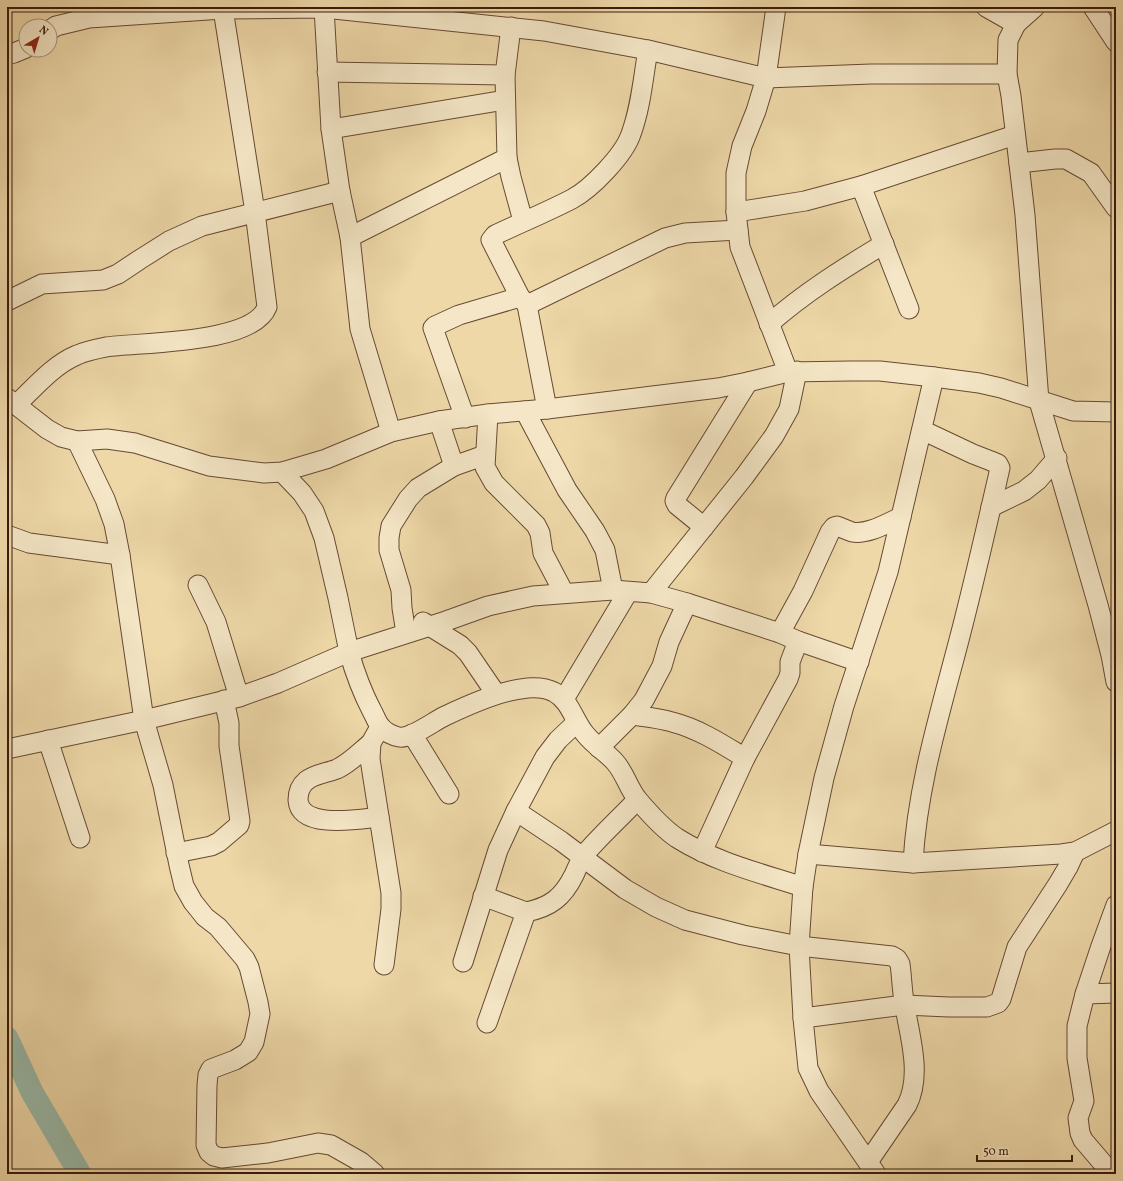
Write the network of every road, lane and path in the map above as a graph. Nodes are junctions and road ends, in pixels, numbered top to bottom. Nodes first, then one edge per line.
1 (479, 7) edge
2 (776, 7) edge
3 (986, 7) edge
4 (1035, 7) edge
5 (1093, 7) edge
6 (324, 8) junction
7 (223, 9) junction
8 (467, 22) junction
9 (1016, 24) junction
10 (58, 26) edge
11 (511, 27) junction
12 (1116, 42) edge
13 (648, 50) junction
14 (18, 51) edge
15 (7, 55) edge
16 (327, 72) junction
17 (1007, 74) junction
18 (505, 75) junction
19 (766, 78) junction
20 (505, 100) junction
21 (331, 129) junction
22 (1016, 135) junction
23 (507, 158) junction
24 (1019, 163) junction
25 (861, 186) junction
26 (340, 191) junction
27 (1116, 208) edge
28 (255, 212) junction
29 (523, 221) junction
30 (737, 221) junction
31 (350, 237) junction
32 (884, 244) junction
33 (7, 301) edge
34 (523, 301) junction
35 (909, 308) dead end
36 (769, 324) junction
37 (793, 372) junction
38 (934, 377) junction
39 (748, 382) junction
40 (1039, 401) junction
41 (11, 402) edge
42 (547, 410) junction
43 (525, 411) junction
44 (1116, 412) edge
45 (488, 414) junction
46 (465, 418) junction
47 (439, 421) junction
48 (922, 430) junction
49 (390, 432) junction
50 (77, 441) junction
51 (485, 455) junction
52 (1057, 458) junction
53 (454, 466) junction
54 (282, 472) junction
55 (991, 507) junction
56 (901, 517) junction
57 (704, 527) junction
58 (7, 535) edge
59 (120, 555) junction
60 (198, 585) dead end
61 (621, 591) junction
62 (564, 593) junction
63 (651, 593) junction
64 (687, 603) junction
65 (402, 608) junction
66 (430, 626) junction
67 (406, 633) junction
68 (780, 633) junction
69 (798, 641) junction
70 (349, 652) junction
71 (859, 662) junction
72 (1116, 682) edge
73 (496, 694) junction
74 (231, 699) junction
75 (564, 700) junction
76 (632, 715) junction
77 (144, 720) junction
78 (577, 722) junction
79 (380, 727) junction
80 (412, 734) junction
81 (48, 740) junction
82 (370, 743) junction
83 (599, 748) junction
84 (7, 749) edge
85 (745, 758) junction
86 (449, 794) dead end
87 (637, 800) junction
88 (516, 811) junction
89 (379, 817) junction
90 (1116, 831) edge
91 (80, 838) dead end
92 (702, 852) junction
93 (1075, 852) junction
94 (176, 853) junction
95 (808, 854) junction
96 (583, 857) junction
97 (913, 863) junction
98 (803, 887) junction
99 (483, 896) junction
100 (1116, 905) edge
101 (526, 912) junction
102 (799, 946) junction
103 (463, 962) dead end
104 (384, 965) dead end
105 (1116, 993) edge
106 (1085, 994) junction
107 (904, 1004) junction
108 (803, 1018) junction
109 (487, 1024) dead end
110 (872, 1168) edge
111 (375, 1174) edge
112 (1112, 1174) edge

1 - 8 street
2 - 19 street
3 - 9 street
4 - 9 street
5 - 12 street
6 - 7 street
6 - 8 street
6 - 16 street
7 - 10 street
7 - 28 street
8 - 11 street
9 - 17 street
11 - 13 street
11 - 18 street
13 - 19 street
13 - 29 street
14 - 15 street
16 - 18 street
16 - 21 street
17 - 19 street
17 - 22 street
18 - 20 street
19 - 30 street
20 - 21 street
20 - 23 street
21 - 26 street
22 - 24 street
22 - 25 street
23 - 29 street
23 - 31 street
24 - 27 street
24 - 40 street
25 - 30 street
25 - 32 street
26 - 28 street
26 - 31 street
28 - 33 street
28 - 41 street
29 - 34 street
30 - 34 street
30 - 36 street
31 - 49 street
32 - 35 street
32 - 36 street
34 - 42 street
34 - 46 street
36 - 37 street
37 - 38 street
37 - 39 street
37 - 57 street
38 - 40 street
38 - 48 street
39 - 42 street
39 - 57 street
40 - 44 street
40 - 52 street
41 - 50 street
42 - 43 street
43 - 45 street
43 - 61 street
45 - 46 street
45 - 51 street
46 - 47 street
47 - 49 street
47 - 53 street
48 - 55 street
48 - 56 street
49 - 54 street
50 - 54 street
50 - 59 street
51 - 53 street
51 - 62 street
52 - 55 street
52 - 72 street
53 - 65 street
54 - 70 street
55 - 97 street
56 - 68 street
56 - 71 street
57 - 63 street
58 - 59 street
59 - 77 street
60 - 74 street
61 - 62 street
61 - 63 street
61 - 75 street
62 - 66 street
63 - 64 street
64 - 68 street
64 - 76 street
65 - 66 street
65 - 67 street
66 - 67 street
66 - 73 street
67 - 70 street
68 - 69 street
69 - 71 street
69 - 85 street
70 - 74 street
70 - 79 street
71 - 95 street
73 - 75 street
73 - 80 street
74 - 77 street
74 - 94 street
75 - 78 street
76 - 83 street
76 - 85 street
77 - 81 street
77 - 94 street
78 - 83 street
78 - 88 street
79 - 80 street
79 - 82 street
80 - 86 street
81 - 84 street
81 - 91 street
82 - 89 street
82 - 89 street
83 - 87 street
85 - 92 street
87 - 92 street
87 - 96 street
88 - 96 street
88 - 99 street
89 - 104 street
90 - 93 street
92 - 98 street
93 - 97 street
93 - 107 street
94 - 111 street
95 - 97 street
95 - 98 street
96 - 101 street
96 - 102 street
98 - 102 street
99 - 101 street
99 - 103 street
100 - 106 street
101 - 109 street
102 - 107 street
102 - 108 street
105 - 106 street
106 - 112 street
107 - 108 street
107 - 110 street
108 - 110 street

